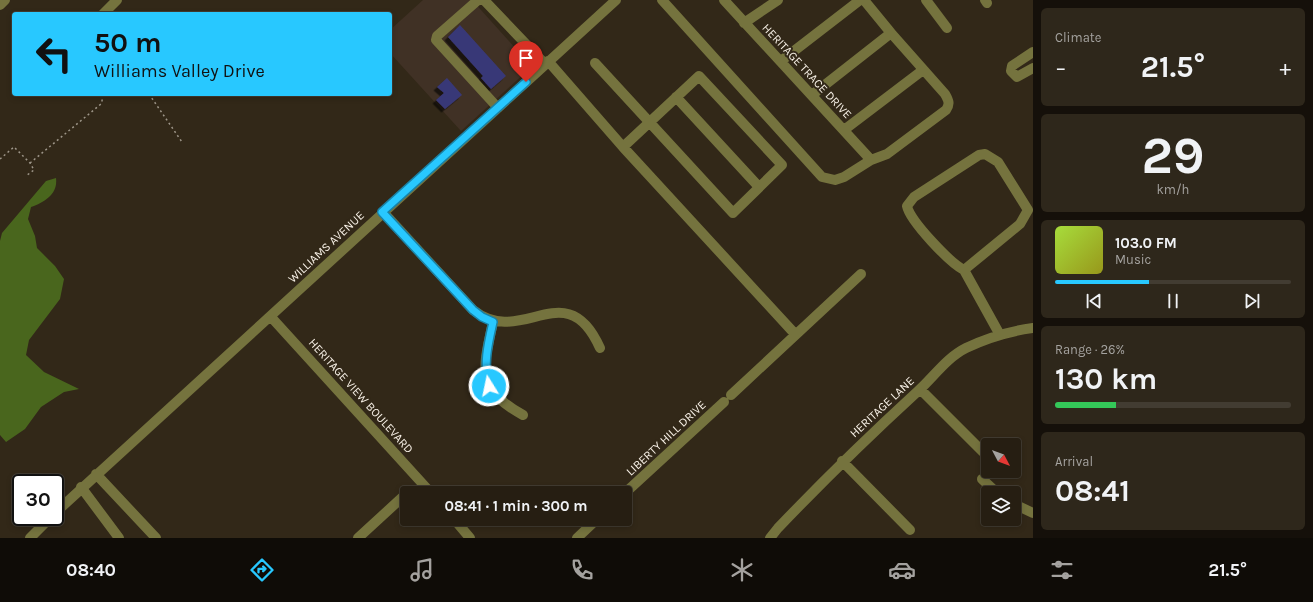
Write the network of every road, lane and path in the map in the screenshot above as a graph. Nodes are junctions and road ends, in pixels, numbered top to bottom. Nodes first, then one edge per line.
1 (5, 0) edge
2 (117, 0) edge
3 (478, 0) edge
4 (484, 0) edge
5 (616, 0) edge
6 (662, 0) edge
7 (724, 0) edge
8 (778, 0) edge
9 (860, 0) edge
10 (864, 0) edge
11 (926, 0) edge
12 (0, 5) edge
13 (105, 12) edge
14 (744, 23) junction
15 (947, 28) dead end
16 (891, 33) junction
17 (1033, 52) edge
18 (781, 61) junction
19 (547, 63) junction
20 (595, 63) dead end
21 (1033, 68) edge
22 (924, 70) junction
23 (812, 95) junction
24 (103, 96) edge
25 (150, 96) edge
26 (676, 97) junction
27 (498, 108) junction
28 (649, 123) junction
29 (844, 130) junction
30 (182, 142) dead end
31 (623, 147) junction
32 (0, 159) edge
33 (871, 160) junction
34 (30, 163) junction
35 (26, 176) dead end
36 (759, 187) junction
37 (382, 212) junction
38 (964, 270) junction
39 (860, 274) dead end
40 (271, 317) junction
41 (493, 322) junction
42 (1033, 328) edge
43 (795, 334) junction
44 (1000, 335) junction
45 (600, 348) dead end
46 (920, 389) junction
47 (523, 415) dead end
48 (981, 450) edge
49 (842, 462) junction
50 (96, 474) junction
51 (982, 479) dead end
52 (420, 481) junction
53 (415, 486) edge
54 (425, 486) edge
55 (990, 486) edge
56 (81, 487) junction
57 (632, 487) edge
58 (400, 499) edge
59 (64, 504) edge
60 (1021, 507) edge
61 (1033, 513) edge
62 (42, 526) edge
63 (460, 526) edge
64 (590, 526) edge
65 (910, 530) dead end
66 (30, 538) edge
67 (119, 538) edge
68 (156, 538) edge
69 (358, 538) edge
70 (470, 538) edge
71 (577, 538) edge
72 (770, 538) edge

1 - 12 street
2 - 13 street
3 - 27 street
4 - 19 street
5 - 19 street, WILLIAMS AVENUE
6 - 33 street
7 - 14 street, HERITAGE TRACE DRIVE
8 - 14 street
9 - 18 street
10 - 16 street
11 - 15 street
14 - 18 street, HERITAGE TRACE DRIVE
16 - 22 street
16 - 23 street
17 - 21 street
18 - 23 street, HERITAGE TRACE DRIVE
19 - 27 street, WILLIAMS AVENUE
19 - 31 street
20 - 28 street
22 - 29 street
22 - 33 street
23 - 29 street, HERITAGE TRACE DRIVE
24 - 34 path
25 - 30 path
26 - 28 street
26 - 36 street
26 - 36 street
27 - 37 street, WILLIAMS AVENUE
28 - 31 street
28 - 36 street
29 - 33 street, HERITAGE TRACE DRIVE
31 - 43 street
32 - 34 path
34 - 35 path
37 - 40 street, WILLIAMS AVENUE
37 - 41 street
38 - 38 street
38 - 44 street
39 - 43 street, LIBERTY HILL DRIVE
40 - 50 street, WILLIAMS AVENUE
40 - 52 street, HERITAGE VIEW BOULEVARD
41 - 45 street
41 - 47 street
42 - 44 street, HERITAGE LANE
43 - 57 street, LIBERTY HILL DRIVE
44 - 46 street, HERITAGE LANE
46 - 48 street
46 - 49 street, HERITAGE LANE
49 - 65 street
49 - 72 street, HERITAGE LANE
50 - 56 street, WILLIAMS AVENUE
50 - 68 street
51 - 55 street
52 - 53 street
52 - 54 street, HERITAGE VIEW BOULEVARD
56 - 59 street, WILLIAMS AVENUE
56 - 67 street
58 - 69 street
60 - 61 street
62 - 66 street
63 - 70 street
64 - 71 street

